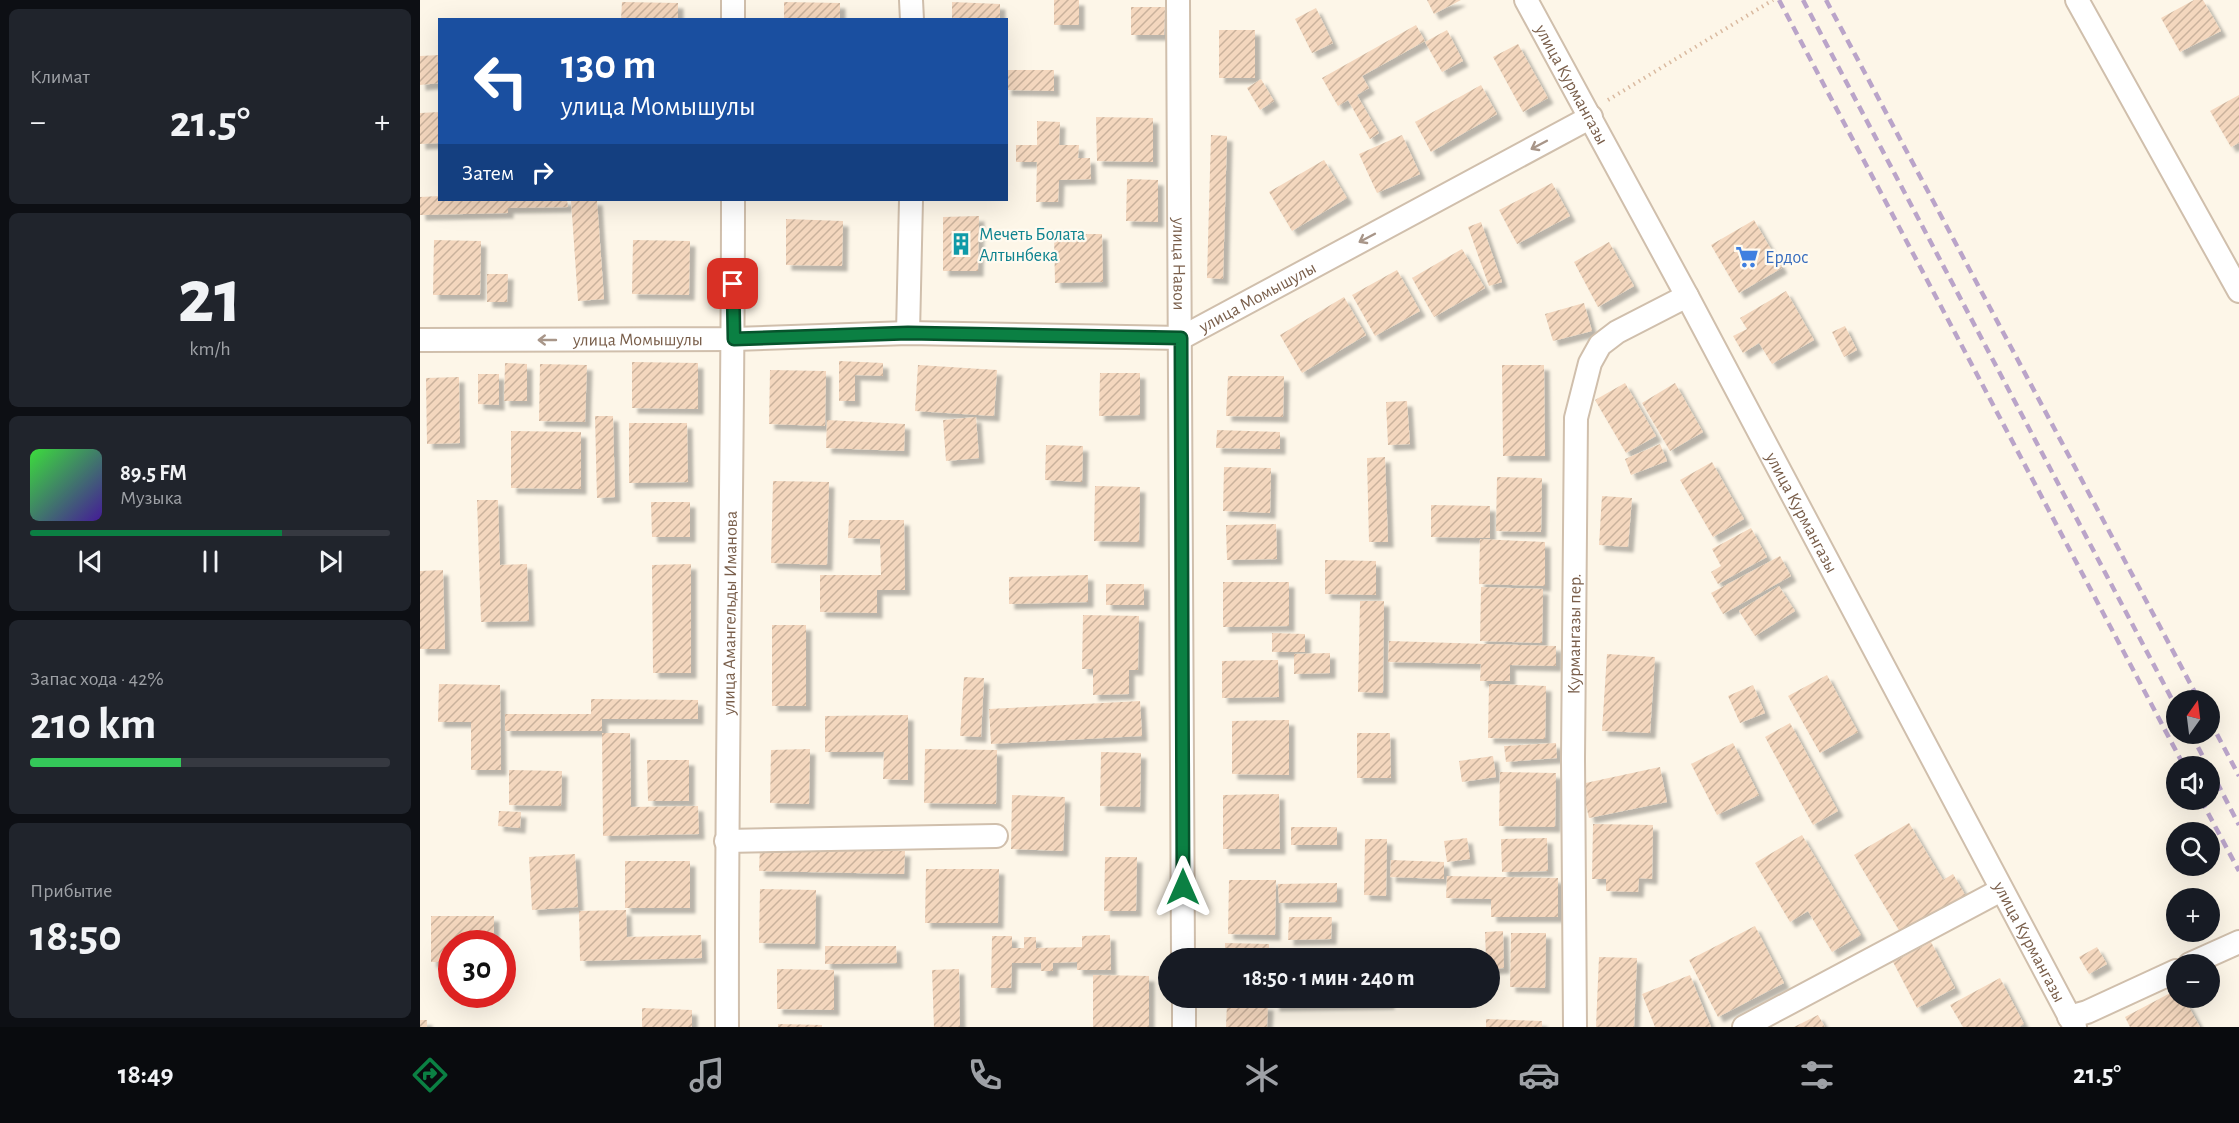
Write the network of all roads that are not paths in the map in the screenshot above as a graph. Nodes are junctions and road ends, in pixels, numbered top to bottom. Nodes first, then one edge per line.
1 (733, 0) edge
2 (911, 0) edge
3 (1178, 0) edge
4 (1526, 0) edge
5 (2077, 0) edge
6 (733, 18) edge
7 (912, 18) edge
8 (1596, 110) junction
9 (733, 201) edge
10 (911, 201) edge
11 (2239, 291) edge
12 (1687, 296) junction
13 (908, 333) junction
14 (1181, 338) junction
15 (734, 339) junction
16 (420, 340) edge
17 (996, 836) dead end
18 (726, 841) junction
19 (2001, 890) junction
20 (2239, 942) edge
21 (1183, 948) edge
22 (2212, 954) edge
23 (2166, 975) edge
24 (1184, 1008) edge
25 (2072, 1022) edge
26 (727, 1027) edge
27 (1184, 1027) edge
28 (1575, 1027) edge
29 (1744, 1027) edge

1 - 6 street
2 - 7 street
3 - 14 street, улица Навои
4 - 8 street, улица Курмангазы
5 - 11 street
8 - 12 street, улица Курмангазы
8 -> 14 street, улица Момышулы
9 - 15 street, улица Амангельды Иманова
10 - 13 street
12 - 19 street, улица Курмангазы
12 - 28 street, Курмангазы пер.
13 - 14 street, улица Момышулы
13 - 15 street, улица Момышулы
14 - 21 street, улица Навои
15 -> 16 street, улица Момышулы
15 - 18 street, улица Амангельды Иманова
17 - 18 street
18 - 26 street, улица Амангельды Иманова
19 - 25 street, улица Курмангазы
19 - 29 street
20 - 22 street
23 - 25 street
24 - 27 street

